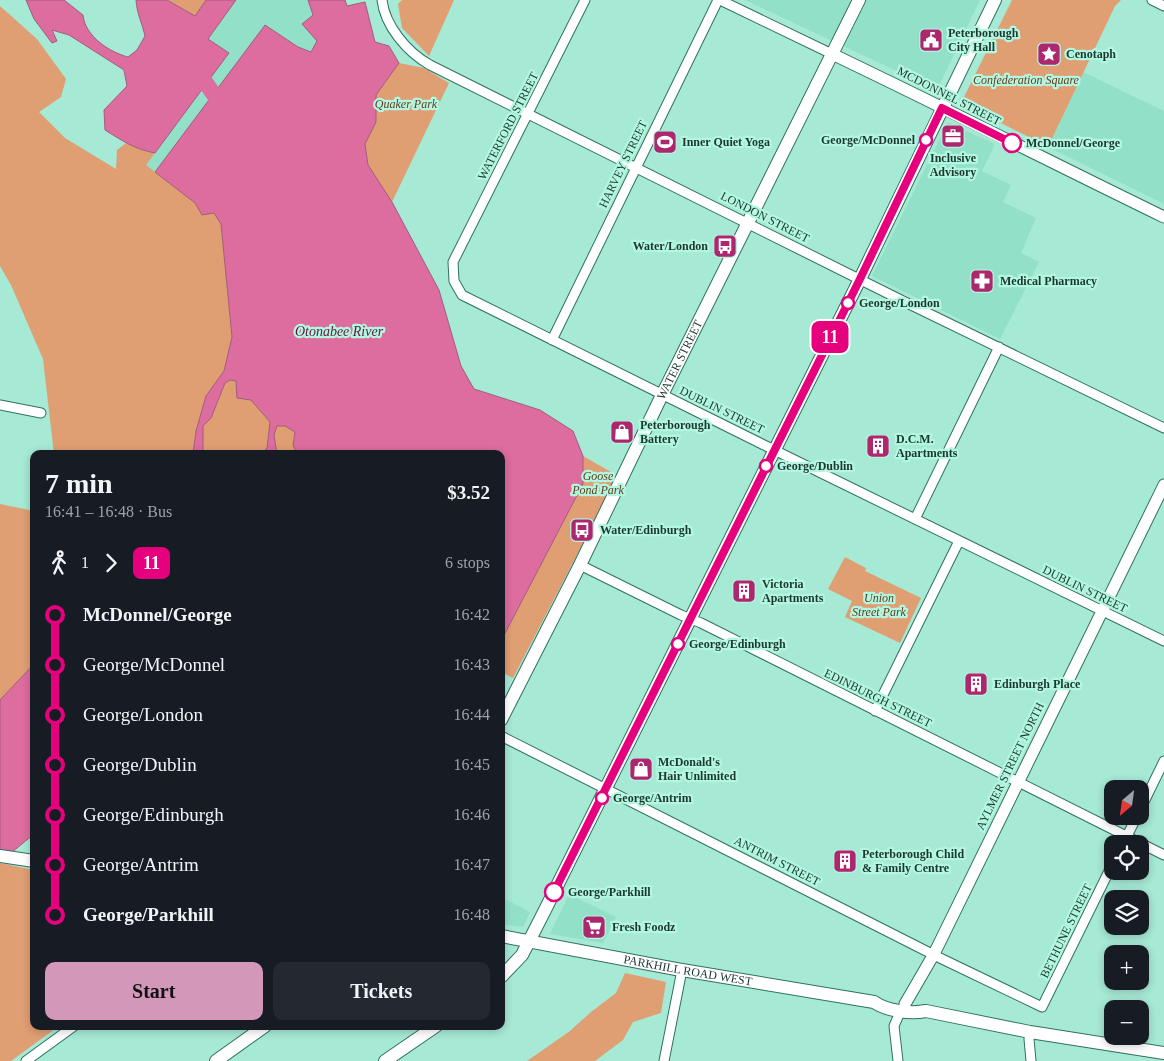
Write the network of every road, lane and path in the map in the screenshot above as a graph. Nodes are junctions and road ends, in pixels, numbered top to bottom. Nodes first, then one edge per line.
1 (382, 0) edge
2 (585, 0) edge
3 (719, 0) edge
4 (859, 0) edge
5 (995, 0) edge
6 (1152, 0) edge
7 (1164, 6) edge
8 (832, 54) junction
9 (942, 108) junction
10 (528, 113) junction
11 (636, 167) junction
12 (1164, 217) edge
13 (748, 223) junction
14 (452, 262) joint
15 (860, 279) junction
16 (552, 340) junction
17 (1000, 347) junction
18 (662, 394) junction
19 (0, 405) edge
20 (41, 412) dead end
21 (1164, 428) edge
22 (774, 450) junction
23 (1164, 485) edge
24 (915, 519) junction
25 (959, 541) junction
26 (580, 565) junction
27 (1101, 612) junction
28 (690, 618) junction
29 (1164, 641) edge
30 (875, 711) junction
31 (505, 712) edge
32 (505, 738) edge
33 (1164, 761) edge
34 (1018, 782) junction
35 (606, 789) junction
36 (1149, 792) edge
37 (1116, 835) edge
38 (1149, 849) edge
39 (1164, 855) edge
40 (0, 856) edge
41 (30, 860) edge
42 (1105, 880) edge
43 (505, 937) edge
44 (529, 942) junction
45 (934, 954) junction
46 (682, 970) junction
47 (505, 974) edge
48 (903, 1007) junction
49 (1042, 1007) joint
50 (69, 1030) edge
51 (259, 1030) edge
52 (430, 1030) edge
53 (1030, 1032) junction
54 (1164, 1053) edge
55 (26, 1061) edge
56 (216, 1061) edge
57 (385, 1061) edge
58 (664, 1061) edge
59 (898, 1061) edge
60 (1031, 1061) edge

1 - 10 street, LONDON STREET
2 - 10 street, WATERFORD STREET
3 - 8 street, MCDONNEL STREET
3 - 11 street, HARVEY STREET
4 - 8 main road, WATER STREET
5 - 9 main road
6 - 7 street
8 - 9 street, MCDONNEL STREET
8 - 13 main road, WATER STREET
9 - 12 street, MCDONNEL STREET
9 - 15 main road
10 - 11 street, LONDON STREET
10 - 14 street, WATERFORD STREET
11 - 13 street, LONDON STREET
11 - 16 street, HARVEY STREET
13 - 15 street, LONDON STREET
13 - 18 main road, WATER STREET
14 - 16 street, DUBLIN STREET
15 - 17 street, LONDON STREET
15 - 22 main road
16 - 18 street, DUBLIN STREET
17 - 21 street, LONDON STREET
17 - 24 street
18 - 22 street, DUBLIN STREET
18 - 26 main road, WATER STREET
19 - 20 street
22 - 24 street, DUBLIN STREET
22 - 28 main road
23 - 27 street, AYLMER STREET NORTH
24 - 25 street, DUBLIN STREET
25 - 27 street, DUBLIN STREET
25 - 30 street
26 - 28 street, EDINBURGH STREET
26 - 31 main road, WATER STREET
27 - 29 street, DUBLIN STREET
27 - 34 street, AYLMER STREET NORTH
28 - 30 street, EDINBURGH STREET
28 - 35 main road
30 - 34 street, EDINBURGH STREET
32 - 35 street, ANTRIM STREET
33 - 36 street
34 - 37 street, EDINBURGH STREET
34 - 45 street, AYLMER STREET NORTH
35 - 44 main road
35 - 45 street, ANTRIM STREET
38 - 39 street, EDINBURGH STREET
40 - 41 main road
42 - 49 street, BETHUNE STREET
43 - 44 main road, PARKHILL ROAD WEST
44 - 46 main road, PARKHILL ROAD WEST
44 - 47 main road
45 - 48 street, AYLMER STREET NORTH
45 - 49 street, ANTRIM STREET
46 - 48 main road, PARKHILL ROAD WEST
46 - 58 street
48 - 53 main road, PARKHILL ROAD WEST
48 - 59 street, AYLMER STREET NORTH
50 - 55 street
51 - 56 main road
52 - 57 main road
53 - 54 main road, PARKHILL ROAD WEST
53 - 60 street

